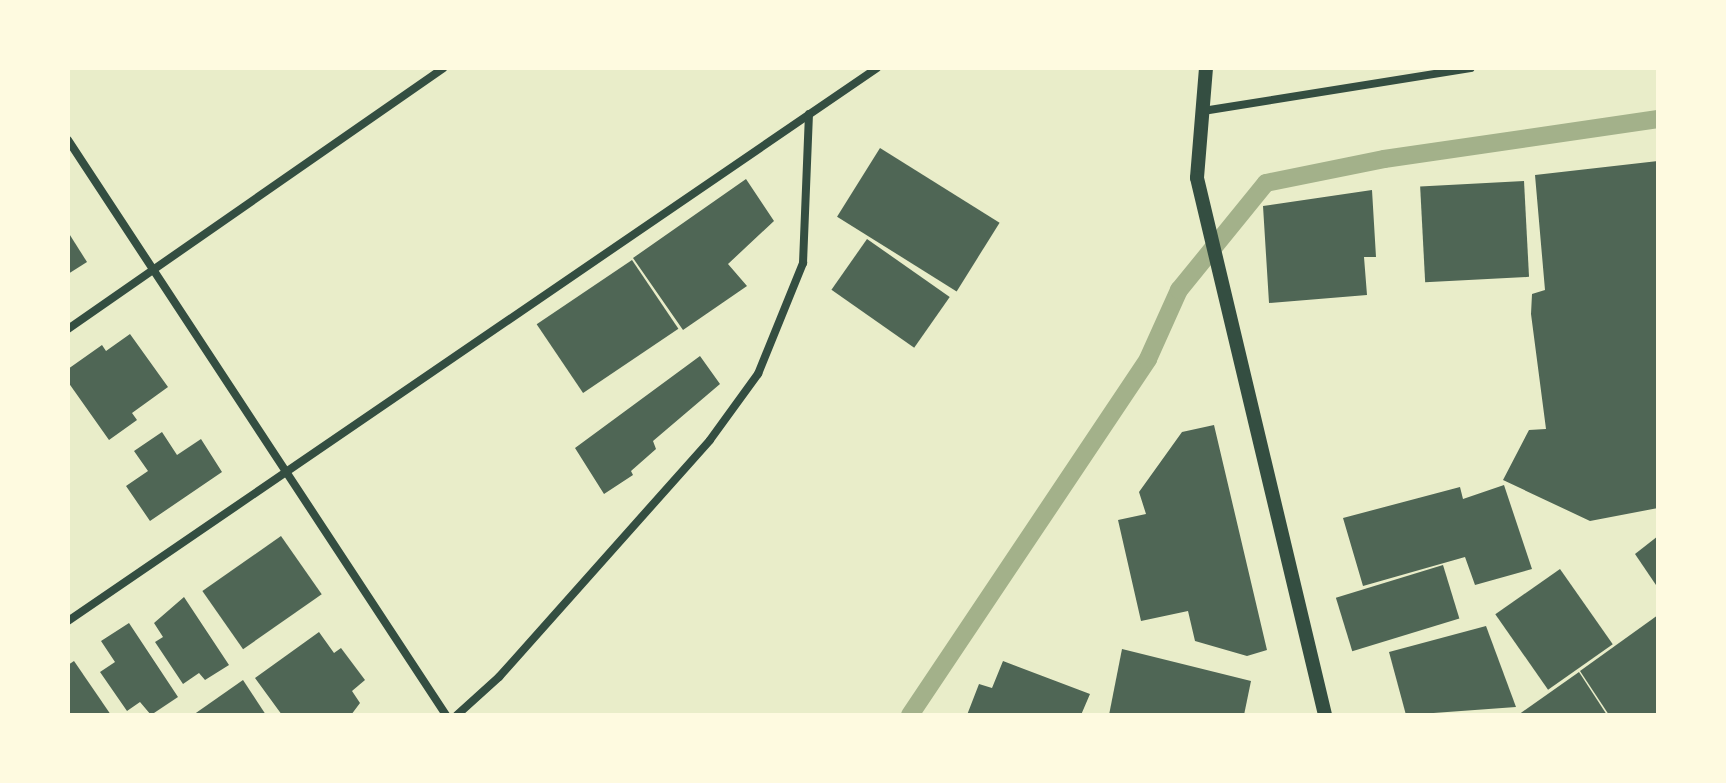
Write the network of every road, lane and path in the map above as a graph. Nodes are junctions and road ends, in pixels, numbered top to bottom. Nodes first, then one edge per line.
1 (443, 68) edge
2 (877, 68) edge
3 (1206, 68) edge
4 (1471, 68) edge
5 (1203, 111) junction
6 (809, 114) junction
7 (68, 140) edge
8 (153, 270) junction
9 (68, 329) edge
10 (286, 472) junction
11 (68, 621) edge
12 (446, 715) edge
13 (457, 715) edge
14 (1325, 715) edge

1 - 8 street
2 - 6 street
3 - 5 street
4 - 5 street
5 - 14 street
6 - 10 street
6 - 13 street
7 - 8 street
8 - 9 street
8 - 10 street
10 - 11 street
10 - 12 street

